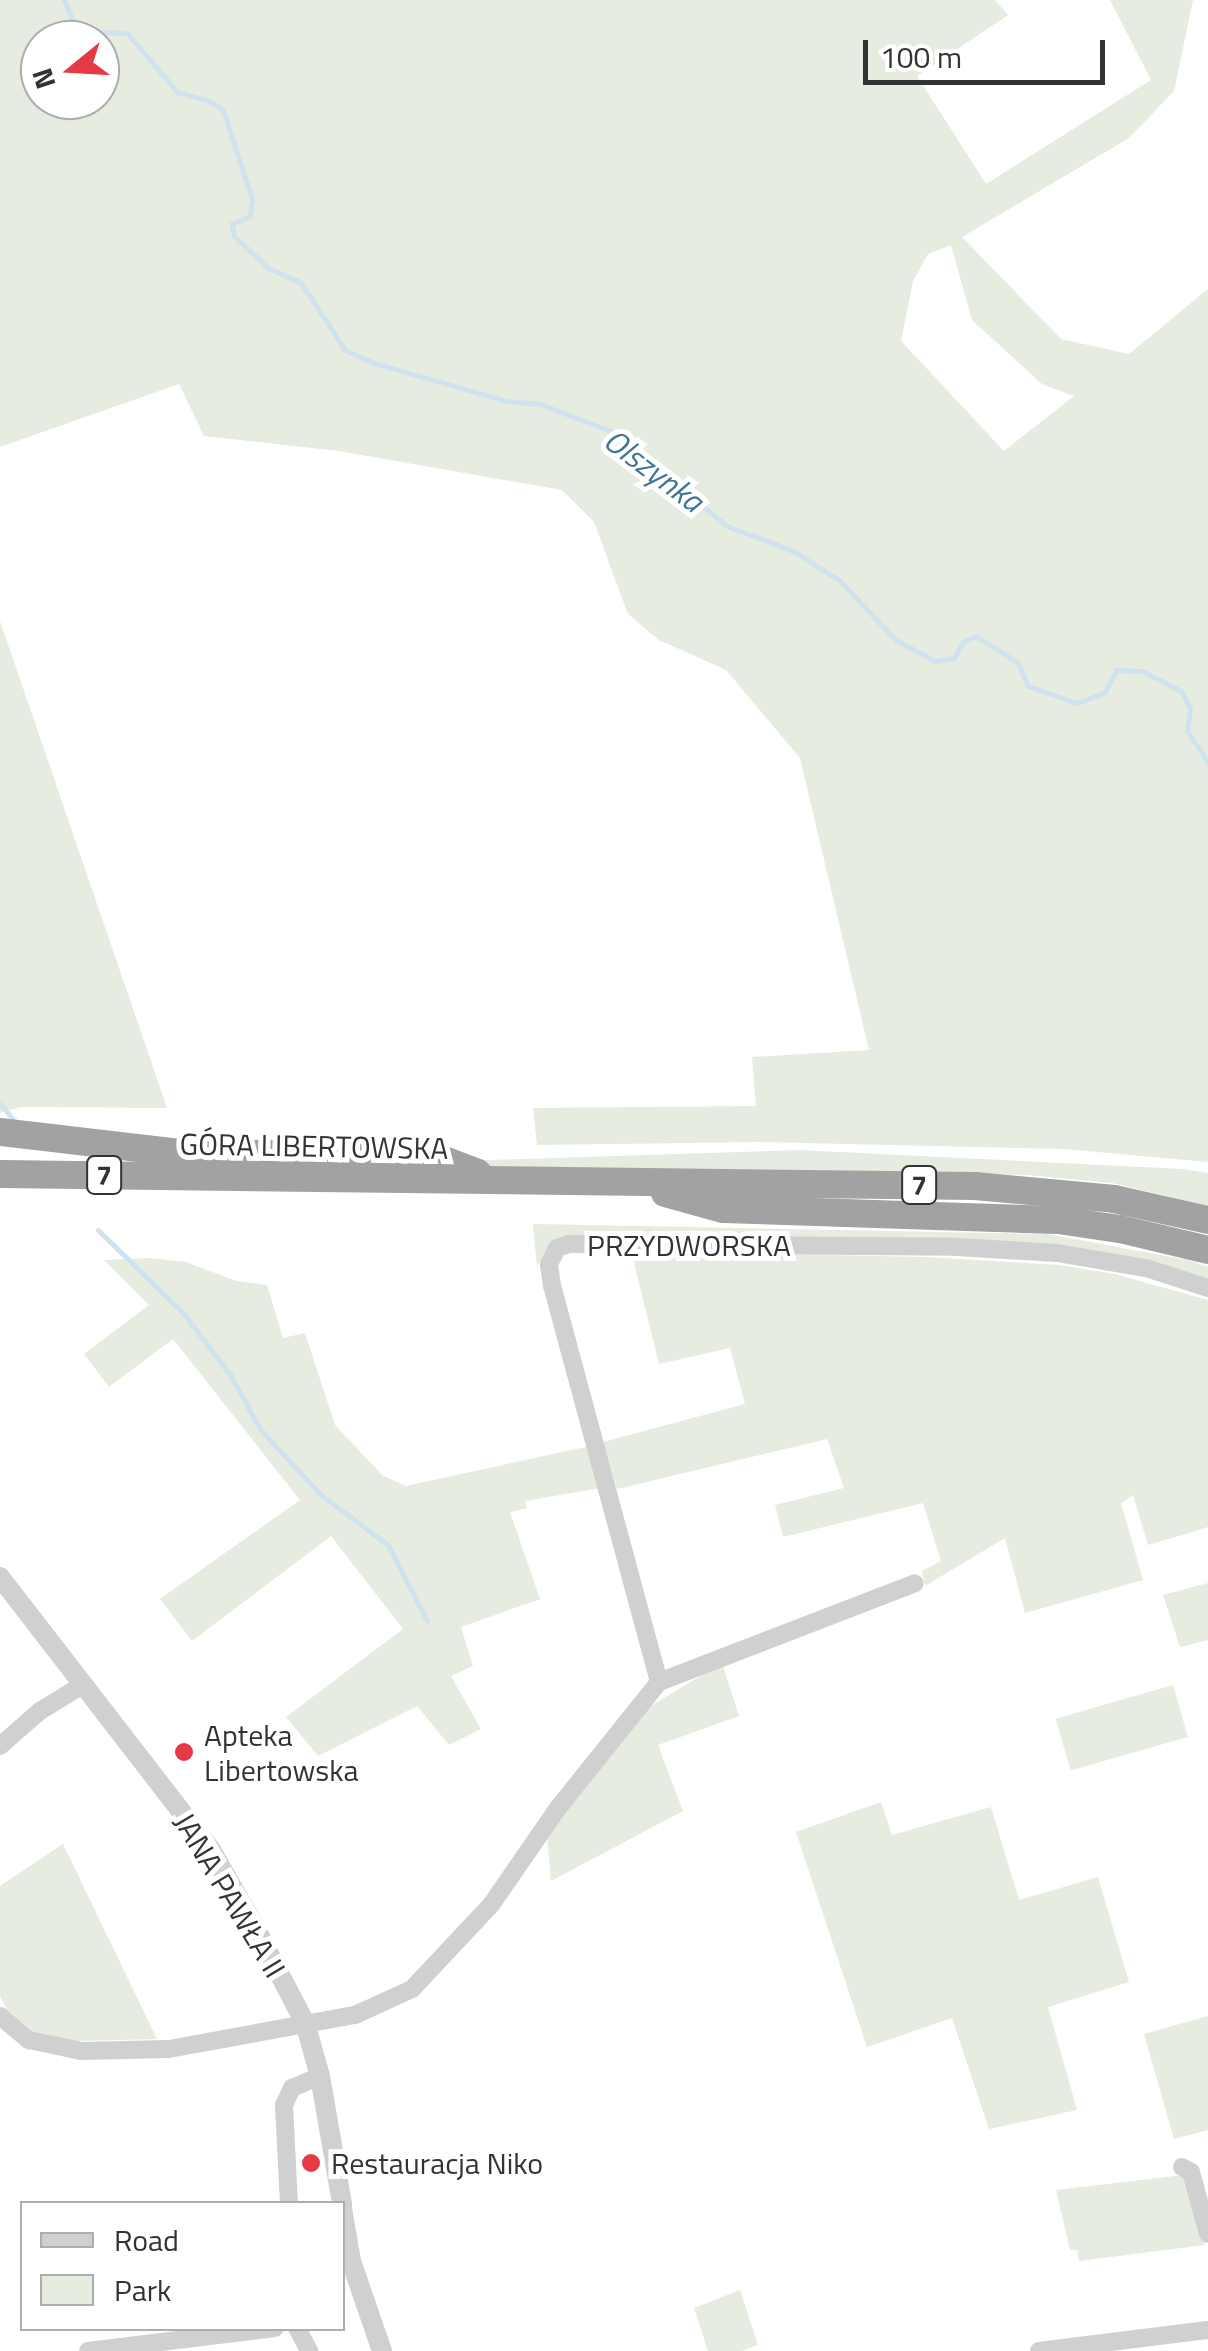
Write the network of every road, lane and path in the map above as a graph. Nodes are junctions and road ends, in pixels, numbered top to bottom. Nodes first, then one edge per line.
1 (0, 1132) edge
2 (0, 1174) edge
3 (498, 1181) junction
4 (626, 1182) junction
5 (1208, 1220) edge
6 (1208, 1250) edge
7 (1208, 1288) edge
8 (0, 1577) edge
9 (915, 1583) dead end
10 (658, 1682) junction
11 (82, 1686) junction
12 (0, 1746) edge
13 (0, 2016) edge
14 (306, 2024) junction
15 (320, 2076) junction
16 (1182, 2167) dead end
17 (289, 2201) edge
18 (341, 2201) edge
19 (345, 2220) edge
20 (1208, 2234) edge
21 (1208, 2330) edge
22 (251, 2331) edge
23 (88, 2351) edge
24 (382, 2351) edge
25 (1039, 2351) edge

1 - 3 highway, 7
2 - 3 highway, GÓRA LIBERTOWSKA / 7
3 - 4 highway, GÓRA LIBERTOWSKA / 7
4 - 5 highway, GÓRA LIBERTOWSKA / 7
4 - 6 highway, GÓRA LIBERTOWSKA / 7
7 - 10 street, PRZYDWORSKA
8 - 11 street, JANA PAWŁA II
9 - 10 street
10 - 14 street
11 - 12 street
11 - 14 street, JANA PAWŁA II
13 - 14 street
14 - 15 street, JANA PAWŁA II
15 - 17 street
15 - 18 street, JANA PAWŁA II
16 - 20 street
19 - 24 street, JANA PAWŁA II
21 - 25 street
22 - 23 street

